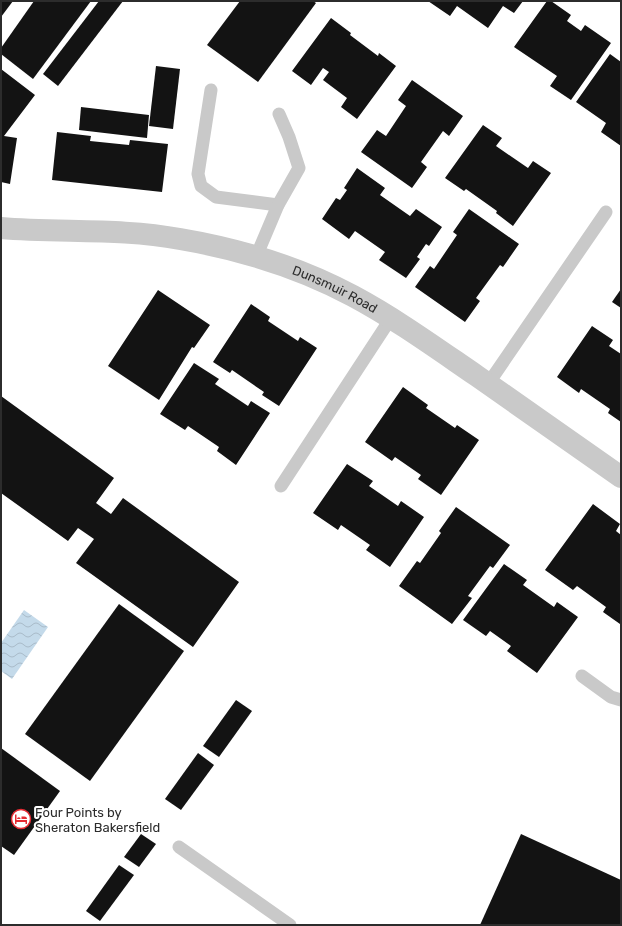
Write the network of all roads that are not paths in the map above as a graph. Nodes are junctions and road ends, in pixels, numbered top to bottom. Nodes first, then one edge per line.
1 (211, 90) dead end
2 (279, 114) dead end
3 (278, 204) junction
4 (606, 212) dead end
5 (1, 228) edge
6 (256, 257) junction
7 (391, 318) junction
8 (488, 384) junction
9 (621, 477) edge
10 (281, 486) dead end
11 (582, 676) dead end
12 (621, 700) edge
13 (179, 847) dead end
14 (290, 925) edge

1 - 3 lane
2 - 3 lane
3 - 6 lane
4 - 8 lane
5 - 6 street, Dunsmuir Road
6 - 7 street, Dunsmuir Road
7 - 8 street, Dunsmuir Road
7 - 10 lane
8 - 9 street, Dunsmuir Road
11 - 12 lane
13 - 14 lane

